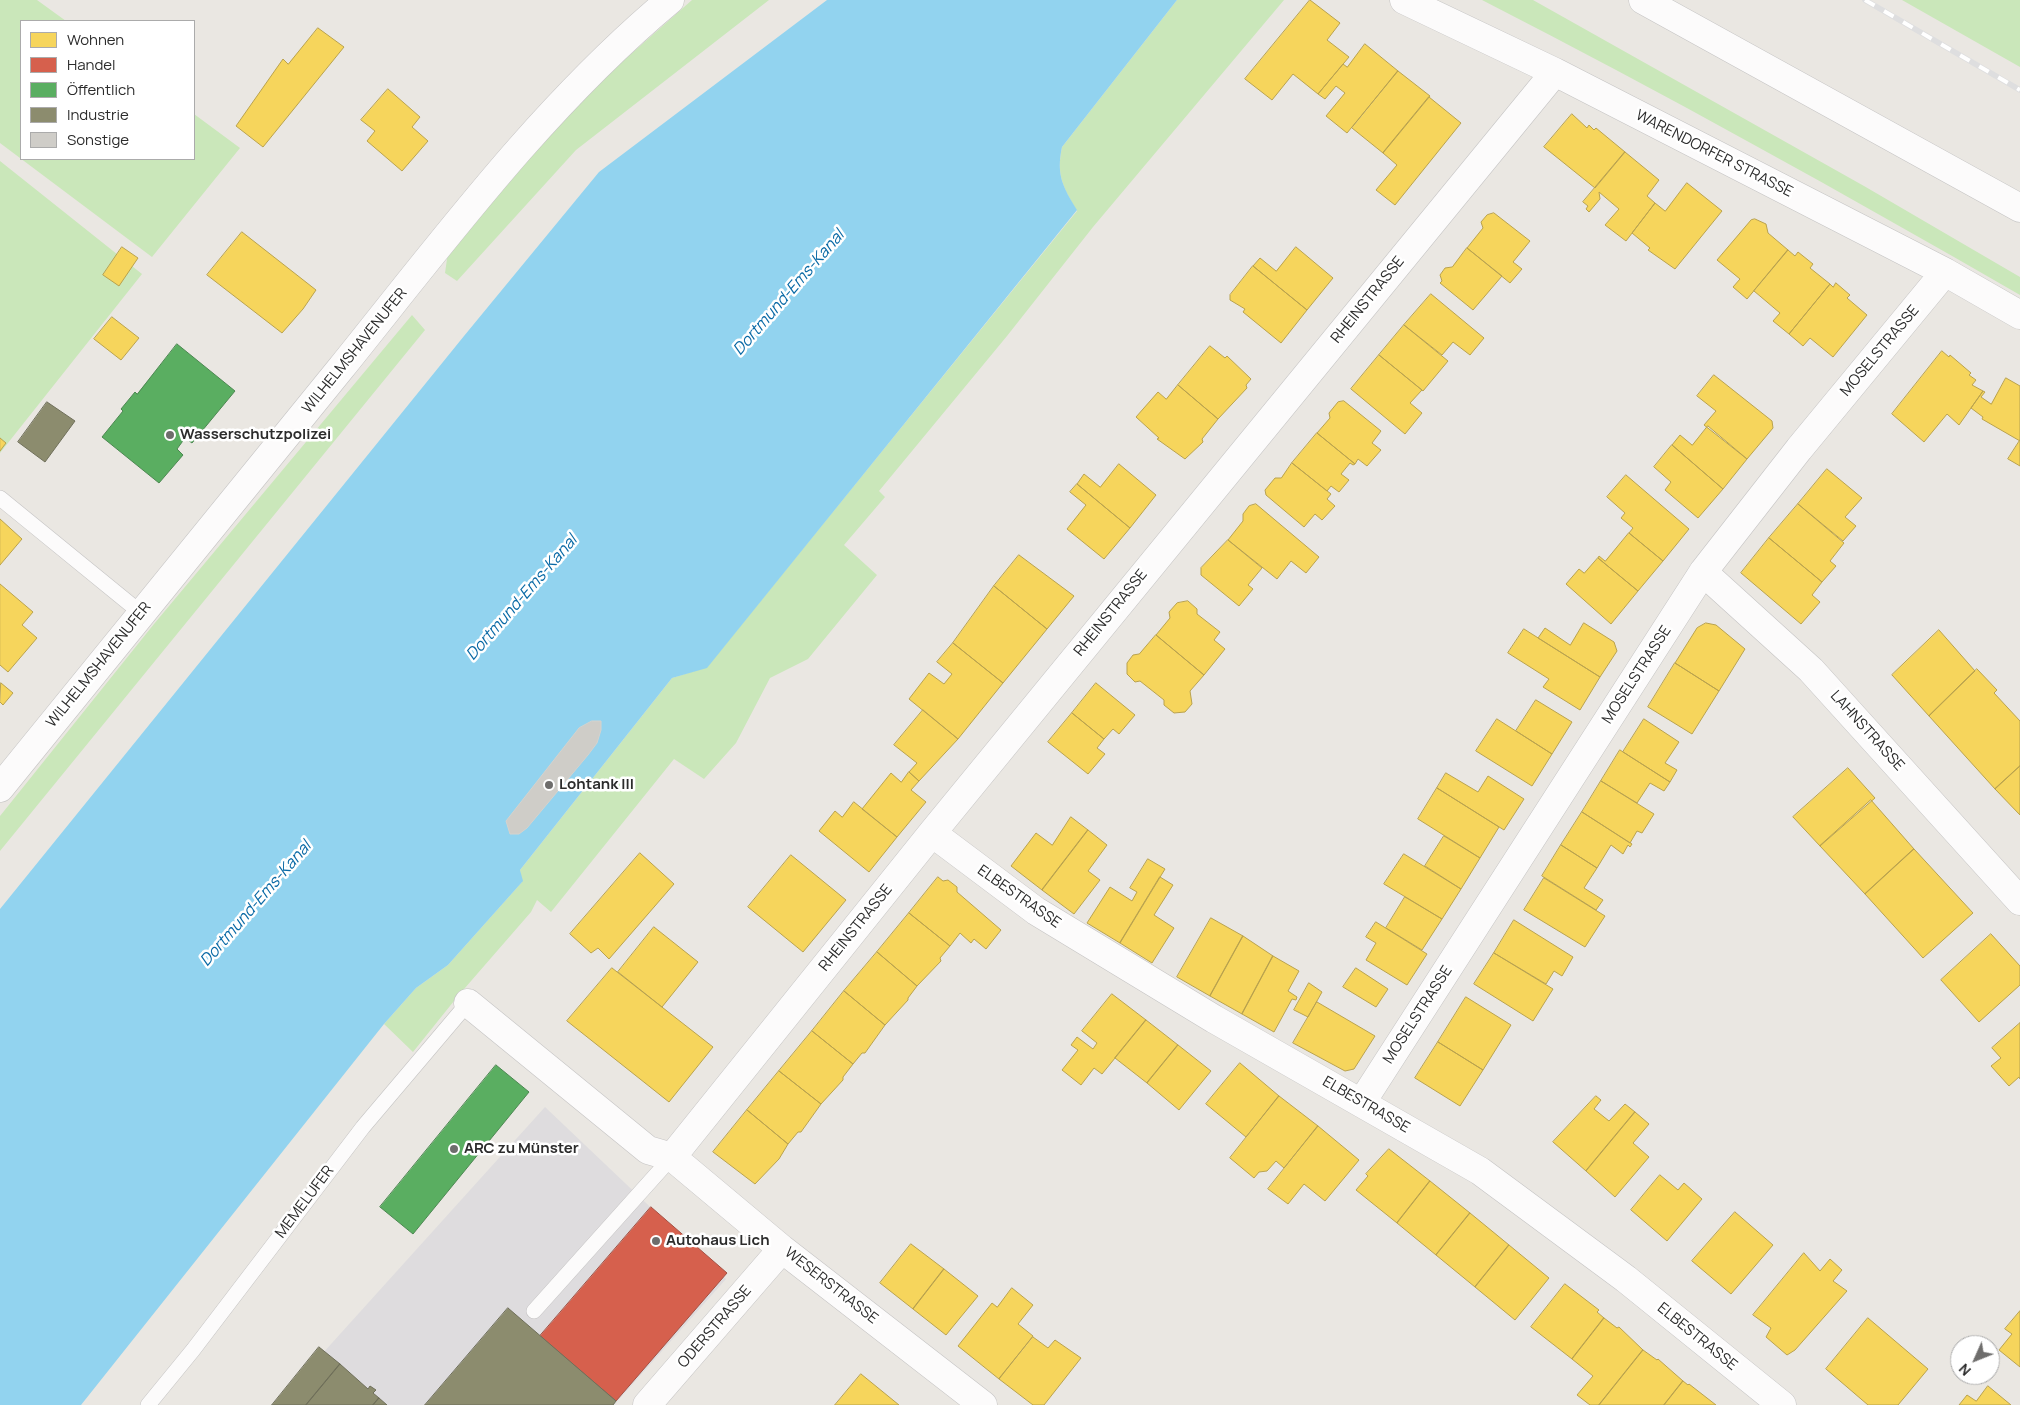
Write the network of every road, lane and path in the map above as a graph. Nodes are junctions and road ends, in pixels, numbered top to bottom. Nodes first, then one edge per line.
1 (670, 0) edge
2 (1404, 0) edge
3 (1643, 0) edge
4 (1555, 72) junction
5 (2020, 208) edge
6 (1945, 272) junction
7 (2020, 315) edge
8 (0, 498) edge
9 (1703, 572) junction
10 (141, 614) junction
11 (0, 788) edge
12 (932, 833) junction
13 (2020, 901) edge
14 (468, 1003) joint
15 (1362, 1102) junction
16 (672, 1157) junction
17 (782, 1248) junction
18 (534, 1311) dead end
19 (980, 1404) edge
20 (148, 1405) edge
21 (647, 1405) edge
22 (1782, 1405) edge

1 - 10 street, WILHELMSHAVENUFER
2 - 4 street, WARENDORFER STRASSE
3 - 5 street
4 - 6 street, WARENDORFER STRASSE
4 - 12 street, RHEINSTRASSE
6 - 7 street, WARENDORFER STRASSE
6 - 9 street, MOSELSTRASSE
8 - 10 lane
9 - 13 street, LAHNSTRASSE
9 - 15 street, MOSELSTRASSE
10 - 11 street, WILHELMSHAVENUFER
12 - 15 street, ELBESTRASSE
12 - 16 street, RHEINSTRASSE
14 - 16 street, WESERSTRASSE
14 - 20 lane, MEMELUFER
15 - 22 street, ELBESTRASSE
16 - 17 street, WESERSTRASSE
16 - 18 lane
17 - 19 street, WESERSTRASSE
17 - 21 street, ODERSTRASSE

